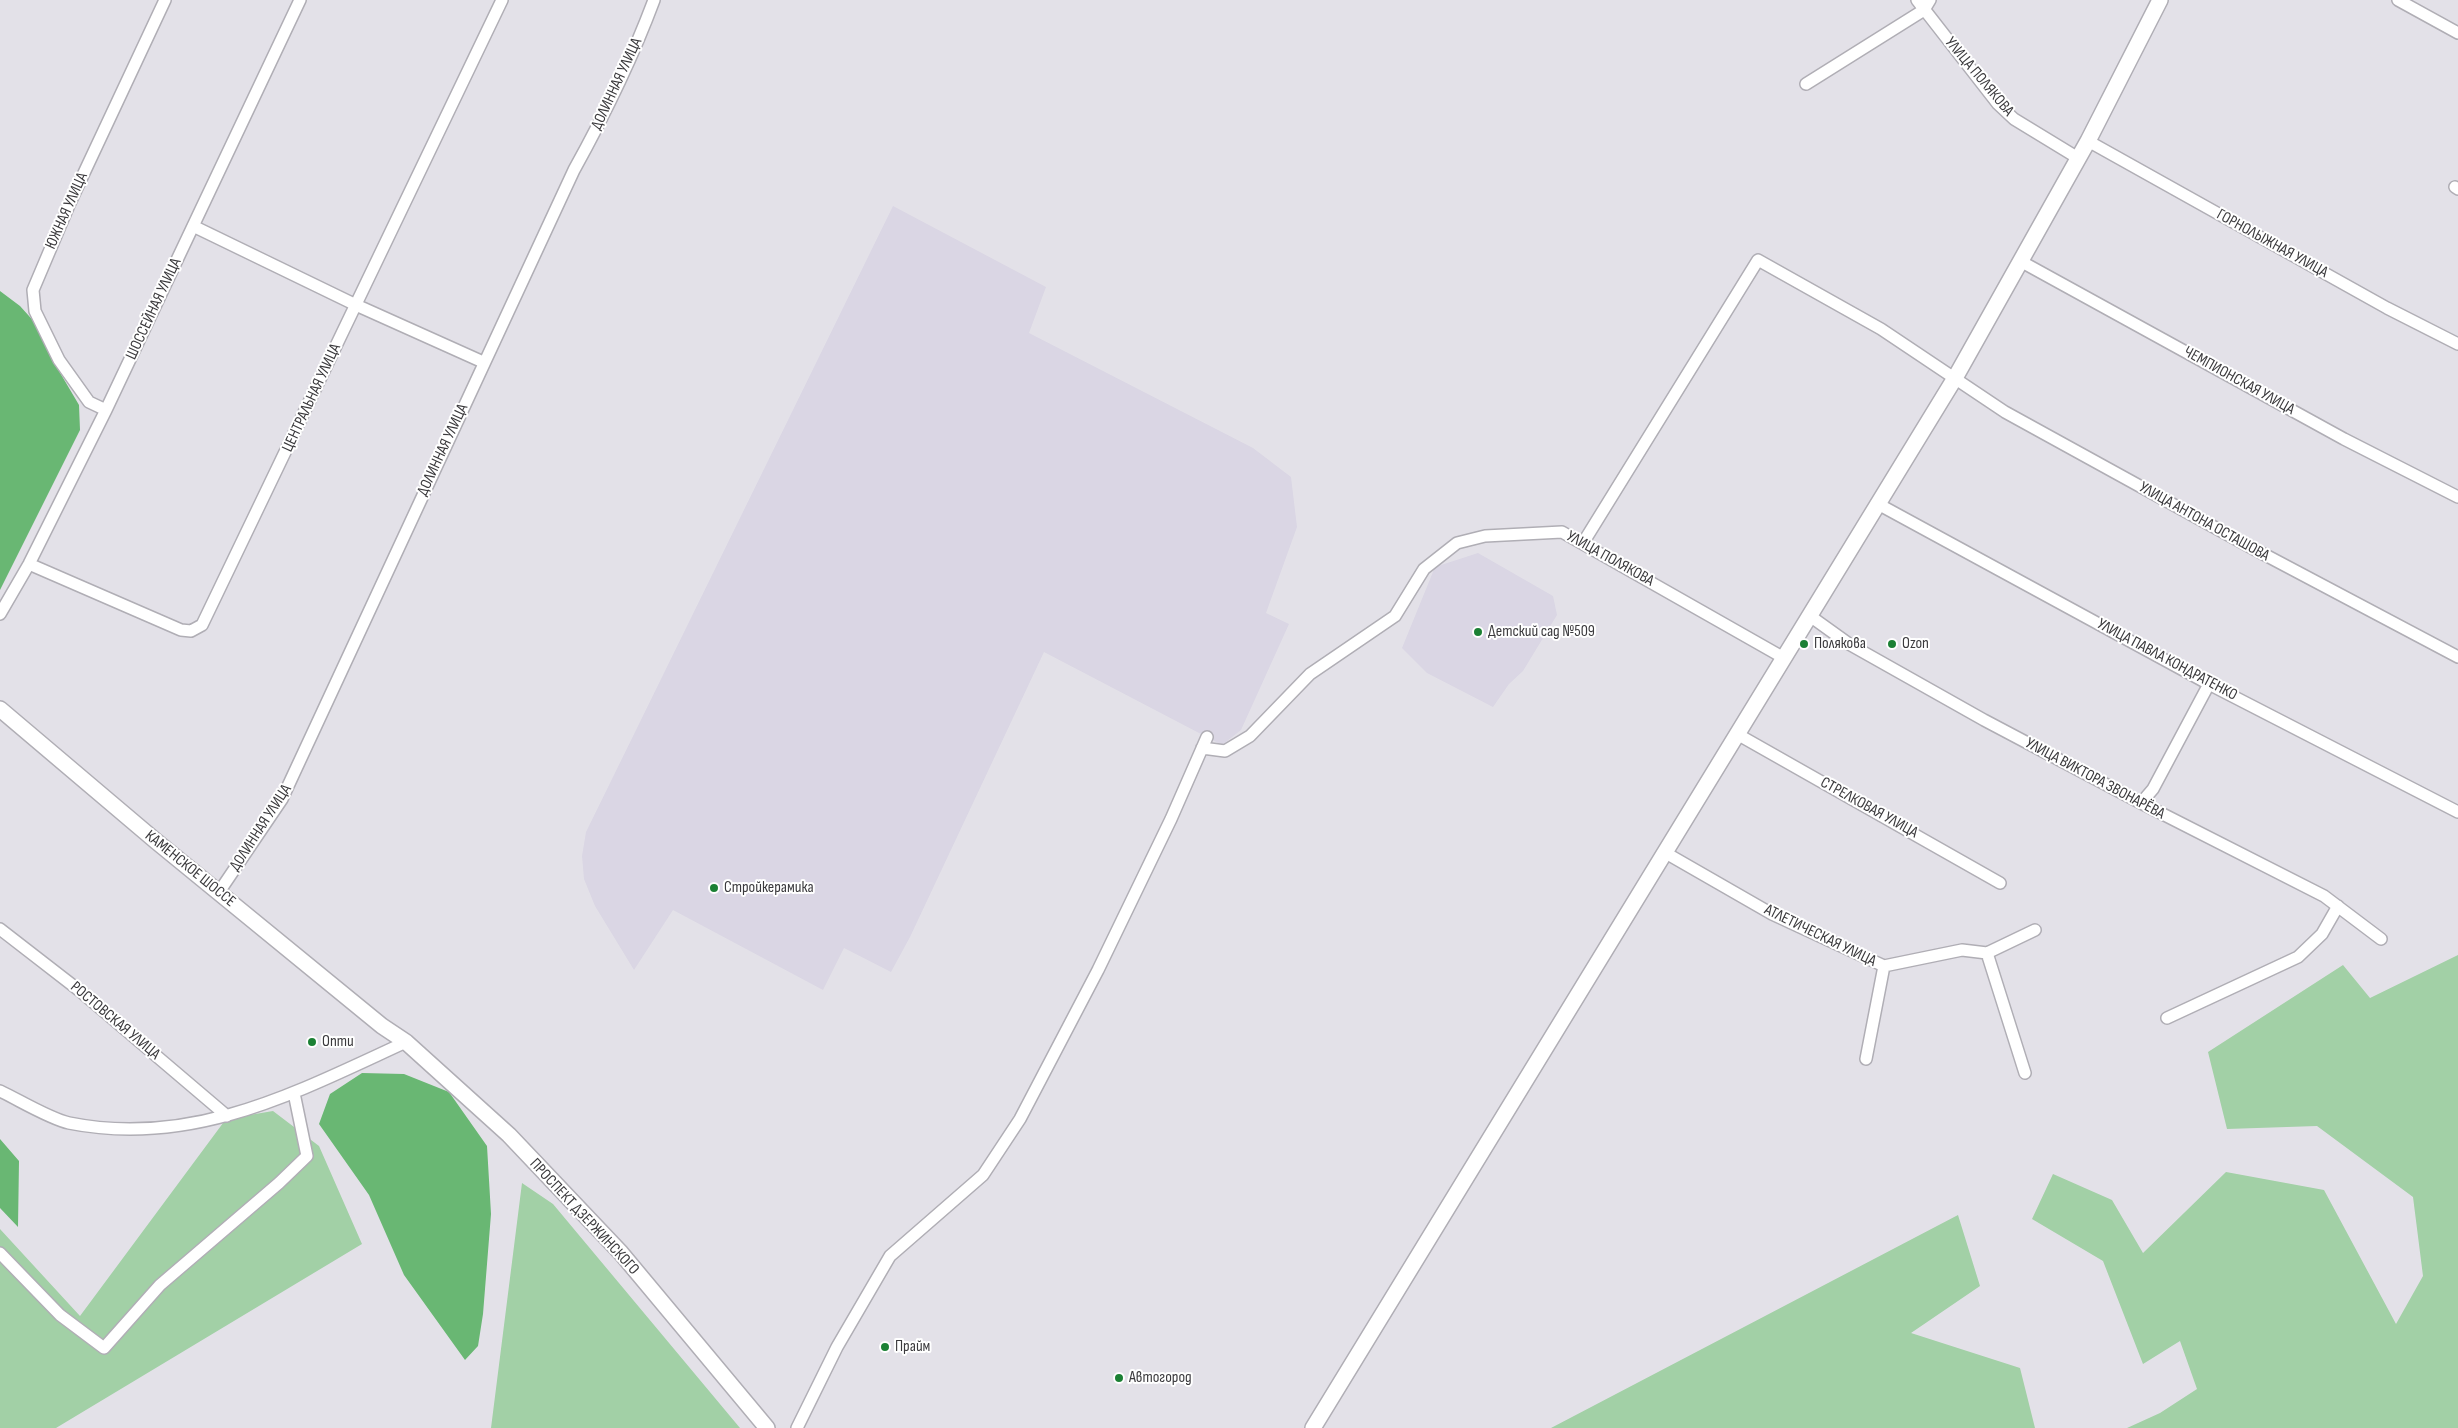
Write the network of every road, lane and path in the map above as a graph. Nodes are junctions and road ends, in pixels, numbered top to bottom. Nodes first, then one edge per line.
1 (165, 0) edge
2 (300, 0) edge
3 (502, 0) edge
4 (654, 0) edge
5 (1917, 0) edge
6 (2160, 0) edge
7 (2398, 0) edge
8 (1927, 5) edge
9 (2458, 33) edge
10 (1806, 84) dead end
11 (2088, 141) junction
12 (2078, 158) junction
13 (193, 226) junction
14 (2022, 262) junction
15 (356, 305) junction
16 (2458, 344) edge
17 (484, 362) junction
18 (1955, 378) junction
19 (106, 410) junction
20 (2458, 497) edge
21 (1878, 504) junction
22 (1583, 543) junction
23 (29, 564) junction
24 (0, 614) edge
25 (1810, 616) junction
26 (2458, 657) edge
27 (1784, 658) junction
28 (2210, 684) junction
29 (0, 709) edge
30 (1738, 734) junction
31 (1207, 737) dead end
32 (1202, 748) junction
33 (2140, 803) junction
34 (2458, 812) edge
35 (1664, 852) junction
36 (2000, 884) dead end
37 (219, 892) junction
38 (2338, 906) junction
39 (0, 929) edge
40 (2035, 930) dead end
41 (2381, 939) dead end
42 (1987, 953) junction
43 (1884, 966) junction
44 (2167, 1018) dead end
45 (382, 1026) joint
46 (406, 1042) junction
47 (1866, 1059) dead end
48 (2025, 1072) dead end
49 (0, 1091) edge
50 (294, 1093) junction
51 (227, 1116) junction
52 (0, 1253) edge
53 (767, 1428) edge
54 (797, 1428) edge
55 (1313, 1428) edge

1 - 19 street, ЮЖНАЯ УЛИЦА
2 - 13 street, ШОССЕЙНАЯ УЛИЦА
3 - 15 street, ЦЕНТРАЛЬНАЯ УЛИЦА
4 - 17 street, ДОЛИННАЯ УЛИЦА
5 - 8 street, УЛИЦА ПОЛЯКОВА
6 - 11 street
7 - 9 street
8 - 10 street
8 - 12 street, УЛИЦА ПОЛЯКОВА
11 - 12 street
11 - 16 street, ГОРНОЛЫЖНАЯ УЛИЦА
12 - 14 street
13 - 15 street
13 - 19 street, ШОССЕЙНАЯ УЛИЦА
14 - 18 street
14 - 20 street, ЧЕМПИОНСКАЯ УЛИЦА
15 - 17 street
15 - 23 street, ЦЕНТРАЛЬНАЯ УЛИЦА
17 - 37 street, ДОЛИННАЯ УЛИЦА
18 - 21 street
18 - 22 street, УЛИЦА АНТОНА ОСТАШОВА
18 - 26 street, УЛИЦА АНТОНА ОСТАШОВА
19 - 23 street, ШОССЕЙНАЯ УЛИЦА
21 - 25 street
21 - 28 street, УЛИЦА ПАВЛА КОНДРАТЕНКО
22 - 27 street, УЛИЦА ПОЛЯКОВА
22 - 32 street, УЛИЦА ПОЛЯКОВА
23 - 24 street, ШОССЕЙНАЯ УЛИЦА
25 - 27 street
25 - 33 street, УЛИЦА ВИКТОРА ЗВОНАРЁВА
27 - 30 street
28 - 33 street
28 - 34 street, УЛИЦА ПАВЛА КОНДРАТЕНКО
29 - 37 street, КАМЕНСКОЕ ШОССЕ
30 - 35 street
30 - 36 street, СТРЕЛКОВАЯ УЛИЦА
31 - 32 street
32 - 54 street
33 - 38 street, УЛИЦА ВИКТОРА ЗВОНАРЁВА
35 - 43 street, АТЛЕТИЧЕСКАЯ УЛИЦА
35 - 55 street
37 - 45 street, КАМЕНСКОЕ ШОССЕ
38 - 41 street, УЛИЦА ВИКТОРА ЗВОНАРЁВА
38 - 44 street
39 - 51 street, РОСТОВСКАЯ УЛИЦА
40 - 42 street
42 - 43 street, АТЛЕТИЧЕСКАЯ УЛИЦА
42 - 48 street
43 - 47 street
45 - 46 street, ПРОСПЕКТ ДЗЕРЖИНСКОГО
46 - 50 street
46 - 53 street, ПРОСПЕКТ ДЗЕРЖИНСКОГО
49 - 51 street
50 - 51 street
50 - 52 street

